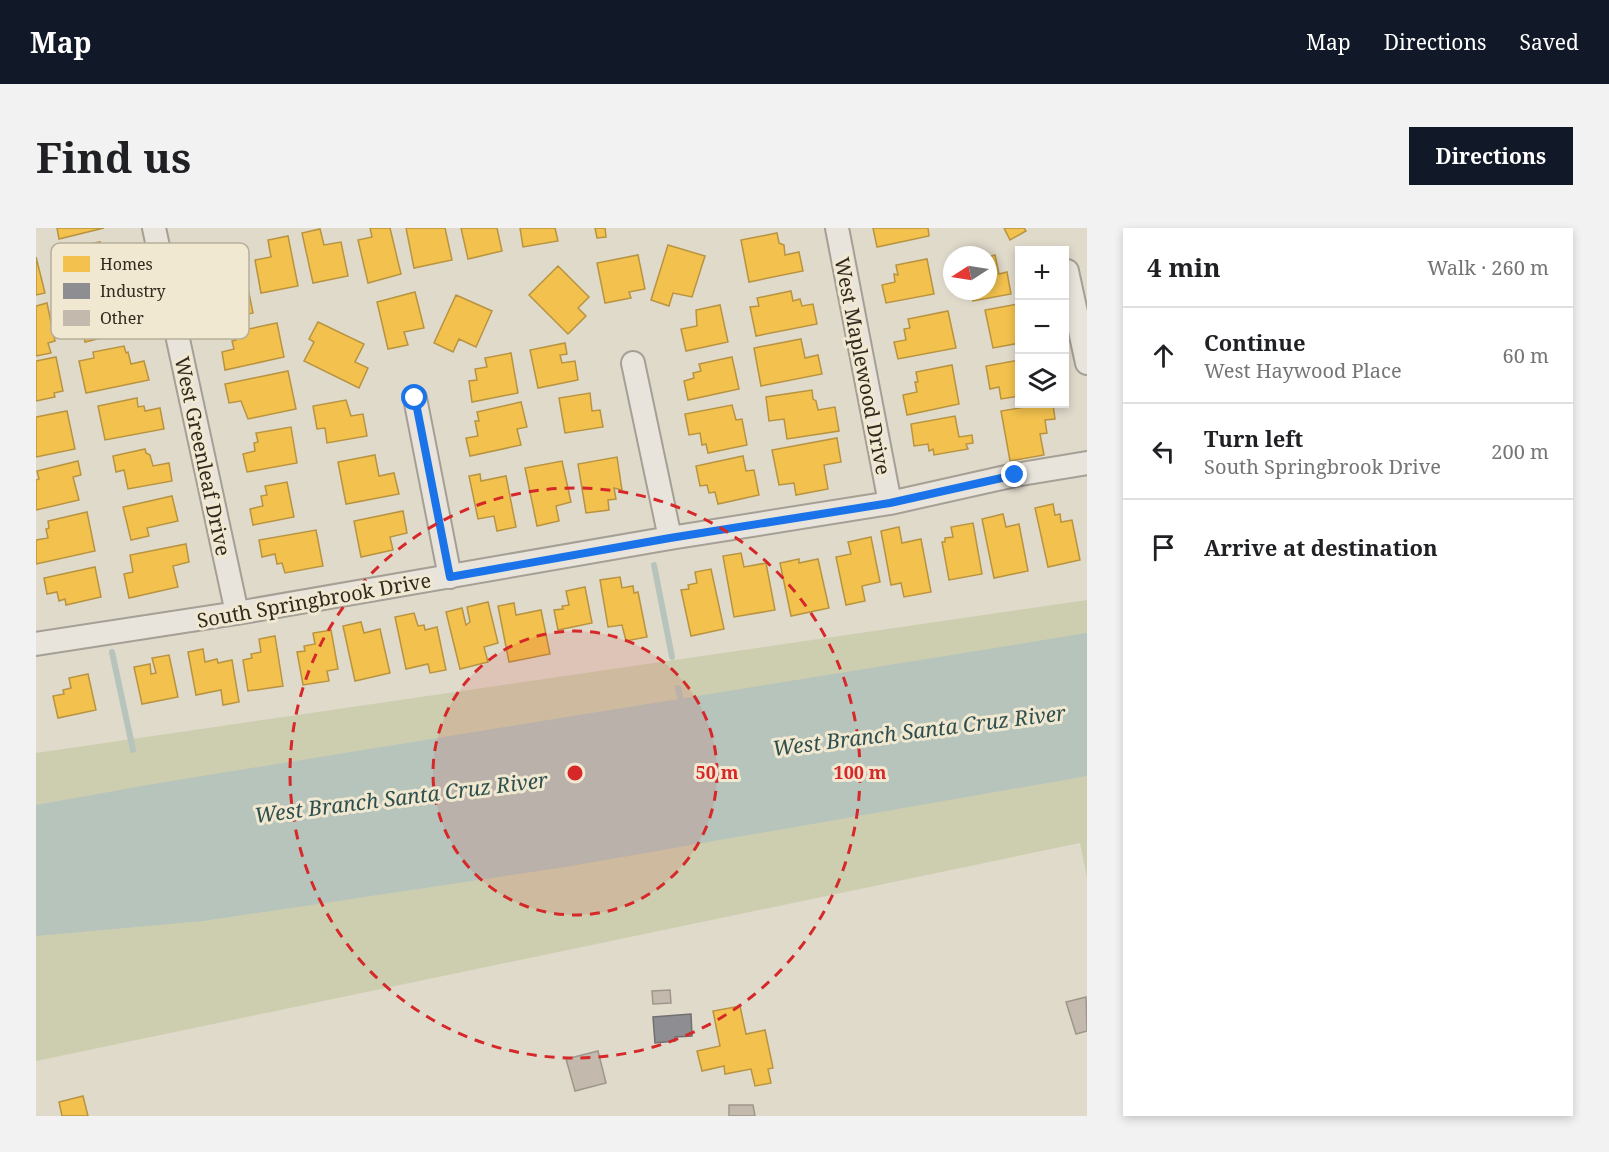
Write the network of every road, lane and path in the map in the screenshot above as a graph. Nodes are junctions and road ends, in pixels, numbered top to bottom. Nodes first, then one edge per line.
1 (154, 228) edge
2 (837, 228) edge
3 (157, 243) edge
4 (1069, 280) edge
5 (178, 339) edge
6 (633, 363) dead end
7 (1087, 363) edge
8 (415, 398) dead end
9 (1087, 463) edge
10 (890, 503) junction
11 (670, 538) junction
12 (450, 577) junction
13 (237, 614) junction
14 (36, 644) edge

1 - 3 street, West Greenleaf Drive
2 - 10 street, West Maplewood Drive
4 - 7 street
5 - 13 street, West Greenleaf Drive
6 - 11 street
8 - 12 street
9 - 10 street, South Springbrook Drive
10 - 11 street, South Springbrook Drive
11 - 12 street, South Springbrook Drive
12 - 13 street, South Springbrook Drive
13 - 14 street, South Springbrook Drive

